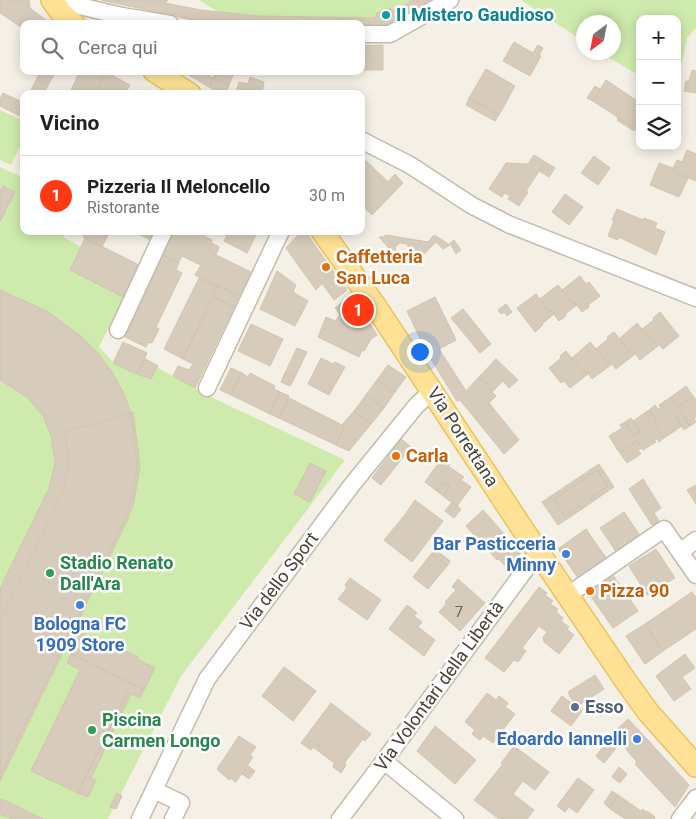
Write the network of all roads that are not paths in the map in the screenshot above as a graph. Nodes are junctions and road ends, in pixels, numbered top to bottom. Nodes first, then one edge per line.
1 (53, 0) edge
2 (450, 0) edge
3 (69, 20) edge
4 (146, 20) edge
5 (365, 34) edge
6 (160, 75) edge
7 (184, 90) edge
8 (365, 142) edge
9 (162, 235) edge
10 (280, 235) edge
11 (325, 235) edge
12 (696, 298) edge
13 (118, 330) dead end
14 (206, 388) dead end
15 (432, 391) junction
16 (696, 540) edge
17 (680, 552) junction
18 (539, 554) junction
19 (696, 574) edge
20 (568, 595) junction
21 (384, 761) junction
22 (696, 766) edge
23 (154, 790) junction
24 (696, 798) edge
25 (140, 819) edge
26 (173, 819) edge
27 (340, 819) edge
28 (455, 819) edge
29 (680, 819) edge

1 - 3 main road
1 - 4 street
2 - 5 street
6 - 7 main road
8 - 12 street
9 - 13 street
10 - 14 street
11 - 15 main road, Via Porrettana
15 - 18 main road, Via Porrettana
15 - 23 street, Via dello Sport
16 - 17 street
17 - 19 street
17 - 20 street
18 - 20 main road, Via Porrettana
18 - 21 street, Via Volontari della Libertà
20 - 22 main road, Via Porrettana
21 - 27 street, Via Volontari della Libertà
21 - 28 street
23 - 25 street, Via dello Sport
23 - 26 street
24 - 29 street

